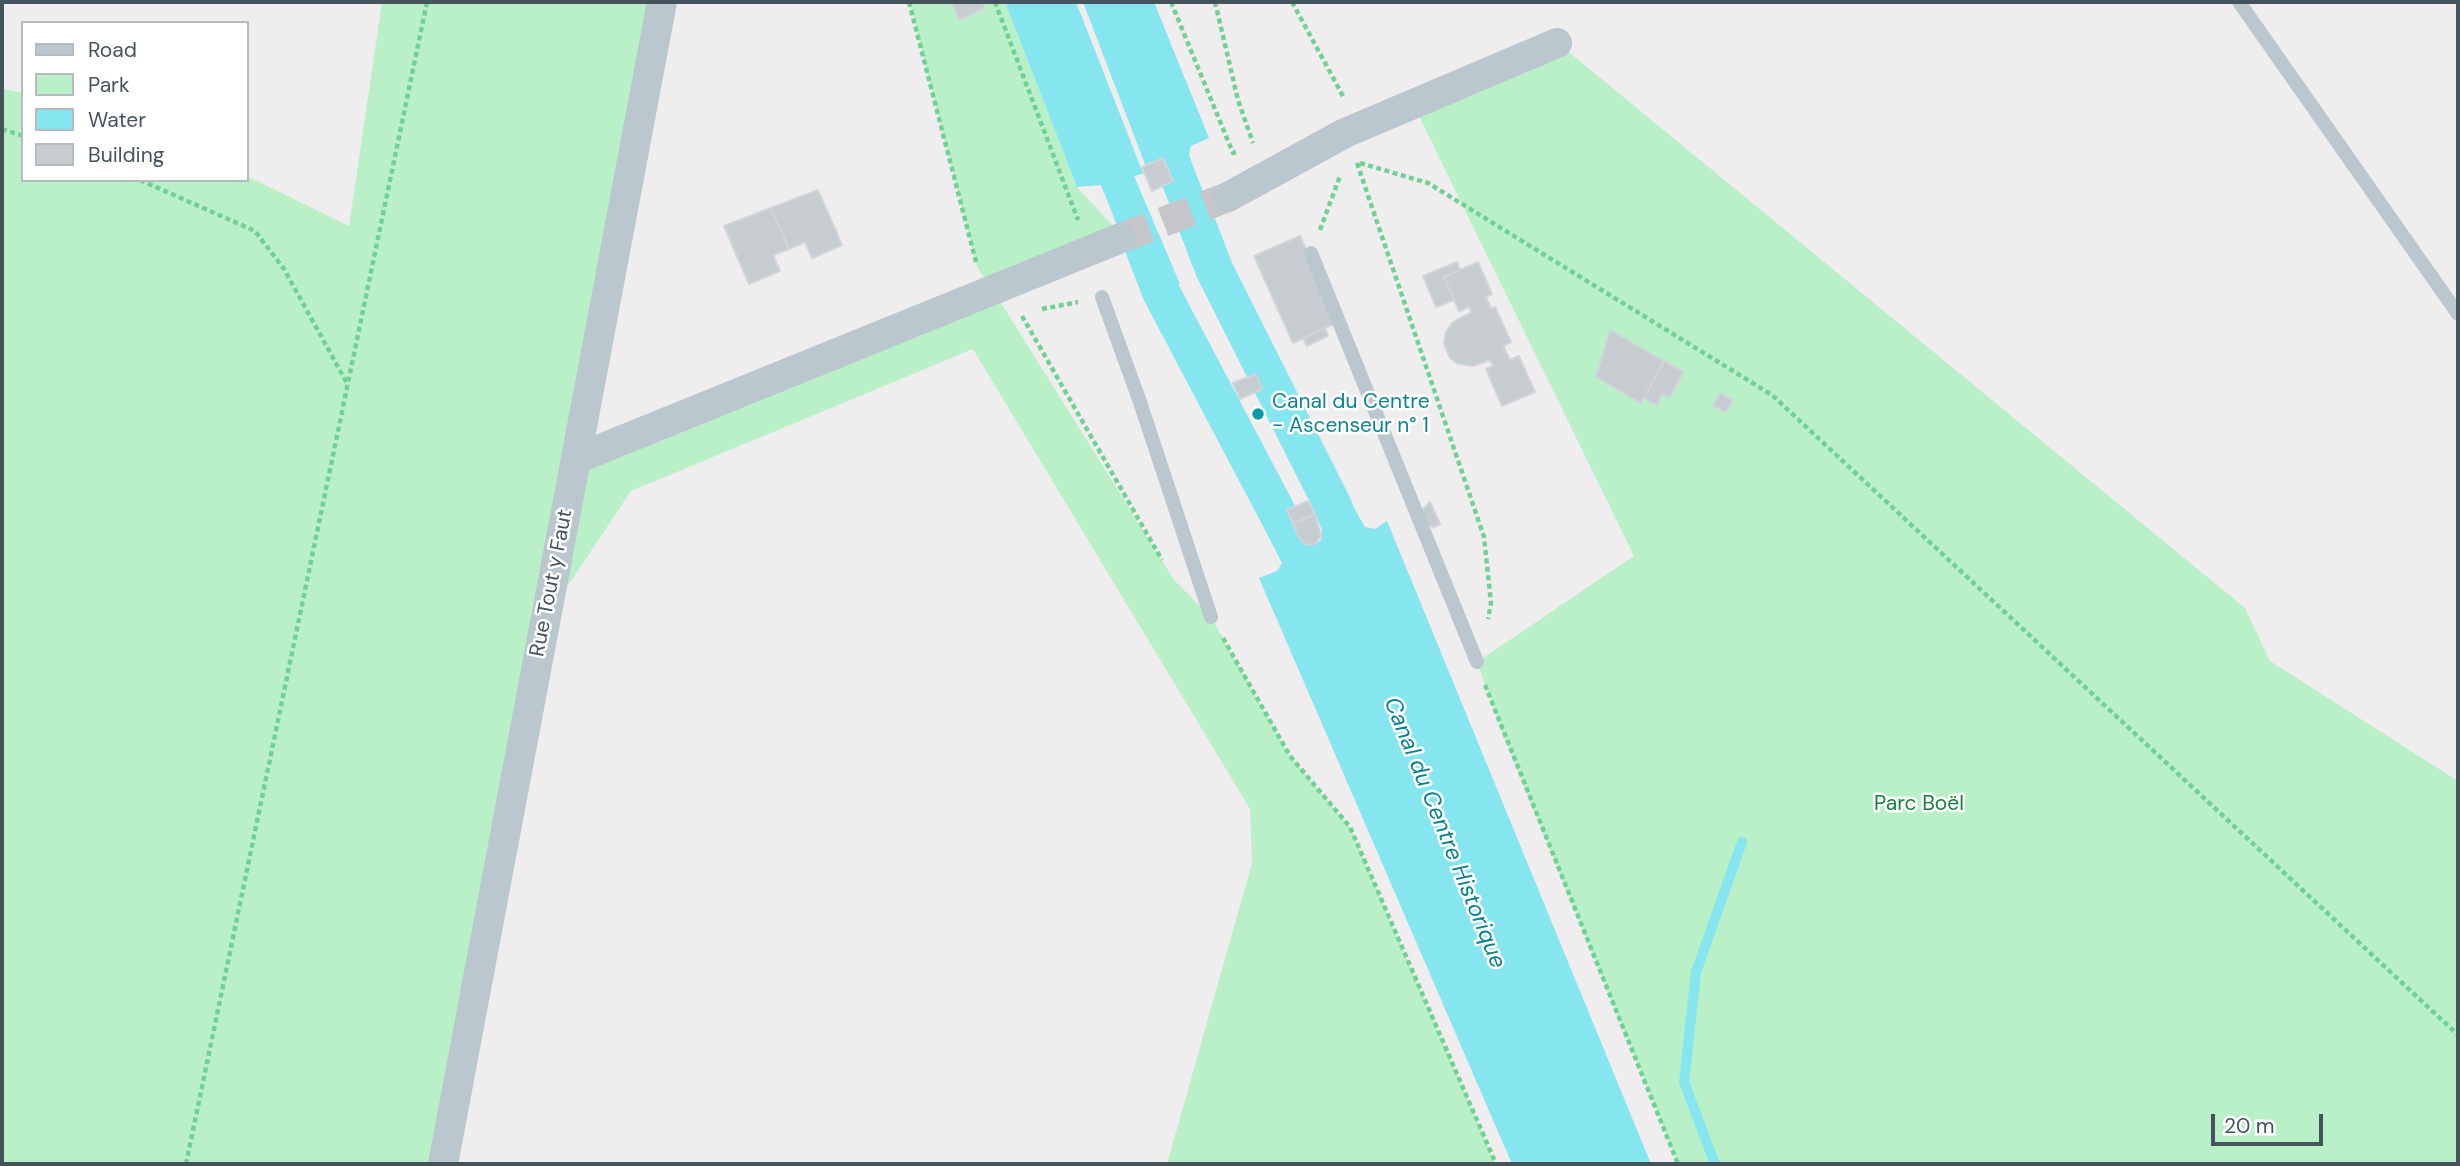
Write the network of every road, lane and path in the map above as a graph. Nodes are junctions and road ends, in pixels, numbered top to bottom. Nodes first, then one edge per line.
1 (427, 2) edge
2 (662, 2) edge
3 (909, 2) edge
4 (995, 2) edge
5 (1171, 2) edge
6 (1215, 2) edge
7 (1292, 2) edge
8 (2239, 2) edge
9 (1557, 43) dead end
10 (2, 130) edge
11 (1345, 133) junction
12 (21, 135) edge
13 (1356, 162) junction
14 (1343, 170) dead end
15 (145, 182) edge
16 (1228, 197) tunnel mouth
17 (1081, 228) dead end
18 (1121, 238) tunnel mouth
19 (1311, 253) joint
20 (993, 289) junction
21 (1102, 298) joint
22 (2458, 314) edge
23 (348, 384) junction
24 (576, 459) junction
25 (1167, 568) dead end
26 (1210, 617) joint
27 (1477, 662) junction
28 (2458, 1035) edge
29 (186, 1164) edge
30 (443, 1164) edge
31 (1496, 1164) edge
32 (1678, 1164) edge

1 - 23 path
2 - 24 street, Rue Tout y Faut
3 - 20 path
4 - 17 path
5 - 6 path
7 - 11 path
8 - 22 lane
9 - 11 street
10 - 12 path
11 - 13 path
11 - 16 street
13 - 27 path
13 - 28 path
14 - 19 path
15 - 23 path
18 - 20 street
19 - 27 lane
20 - 24 street
21 - 25 path
21 - 26 lane
23 - 29 path
24 - 30 street, Rue Tout y Faut
26 - 31 path
27 - 32 path

